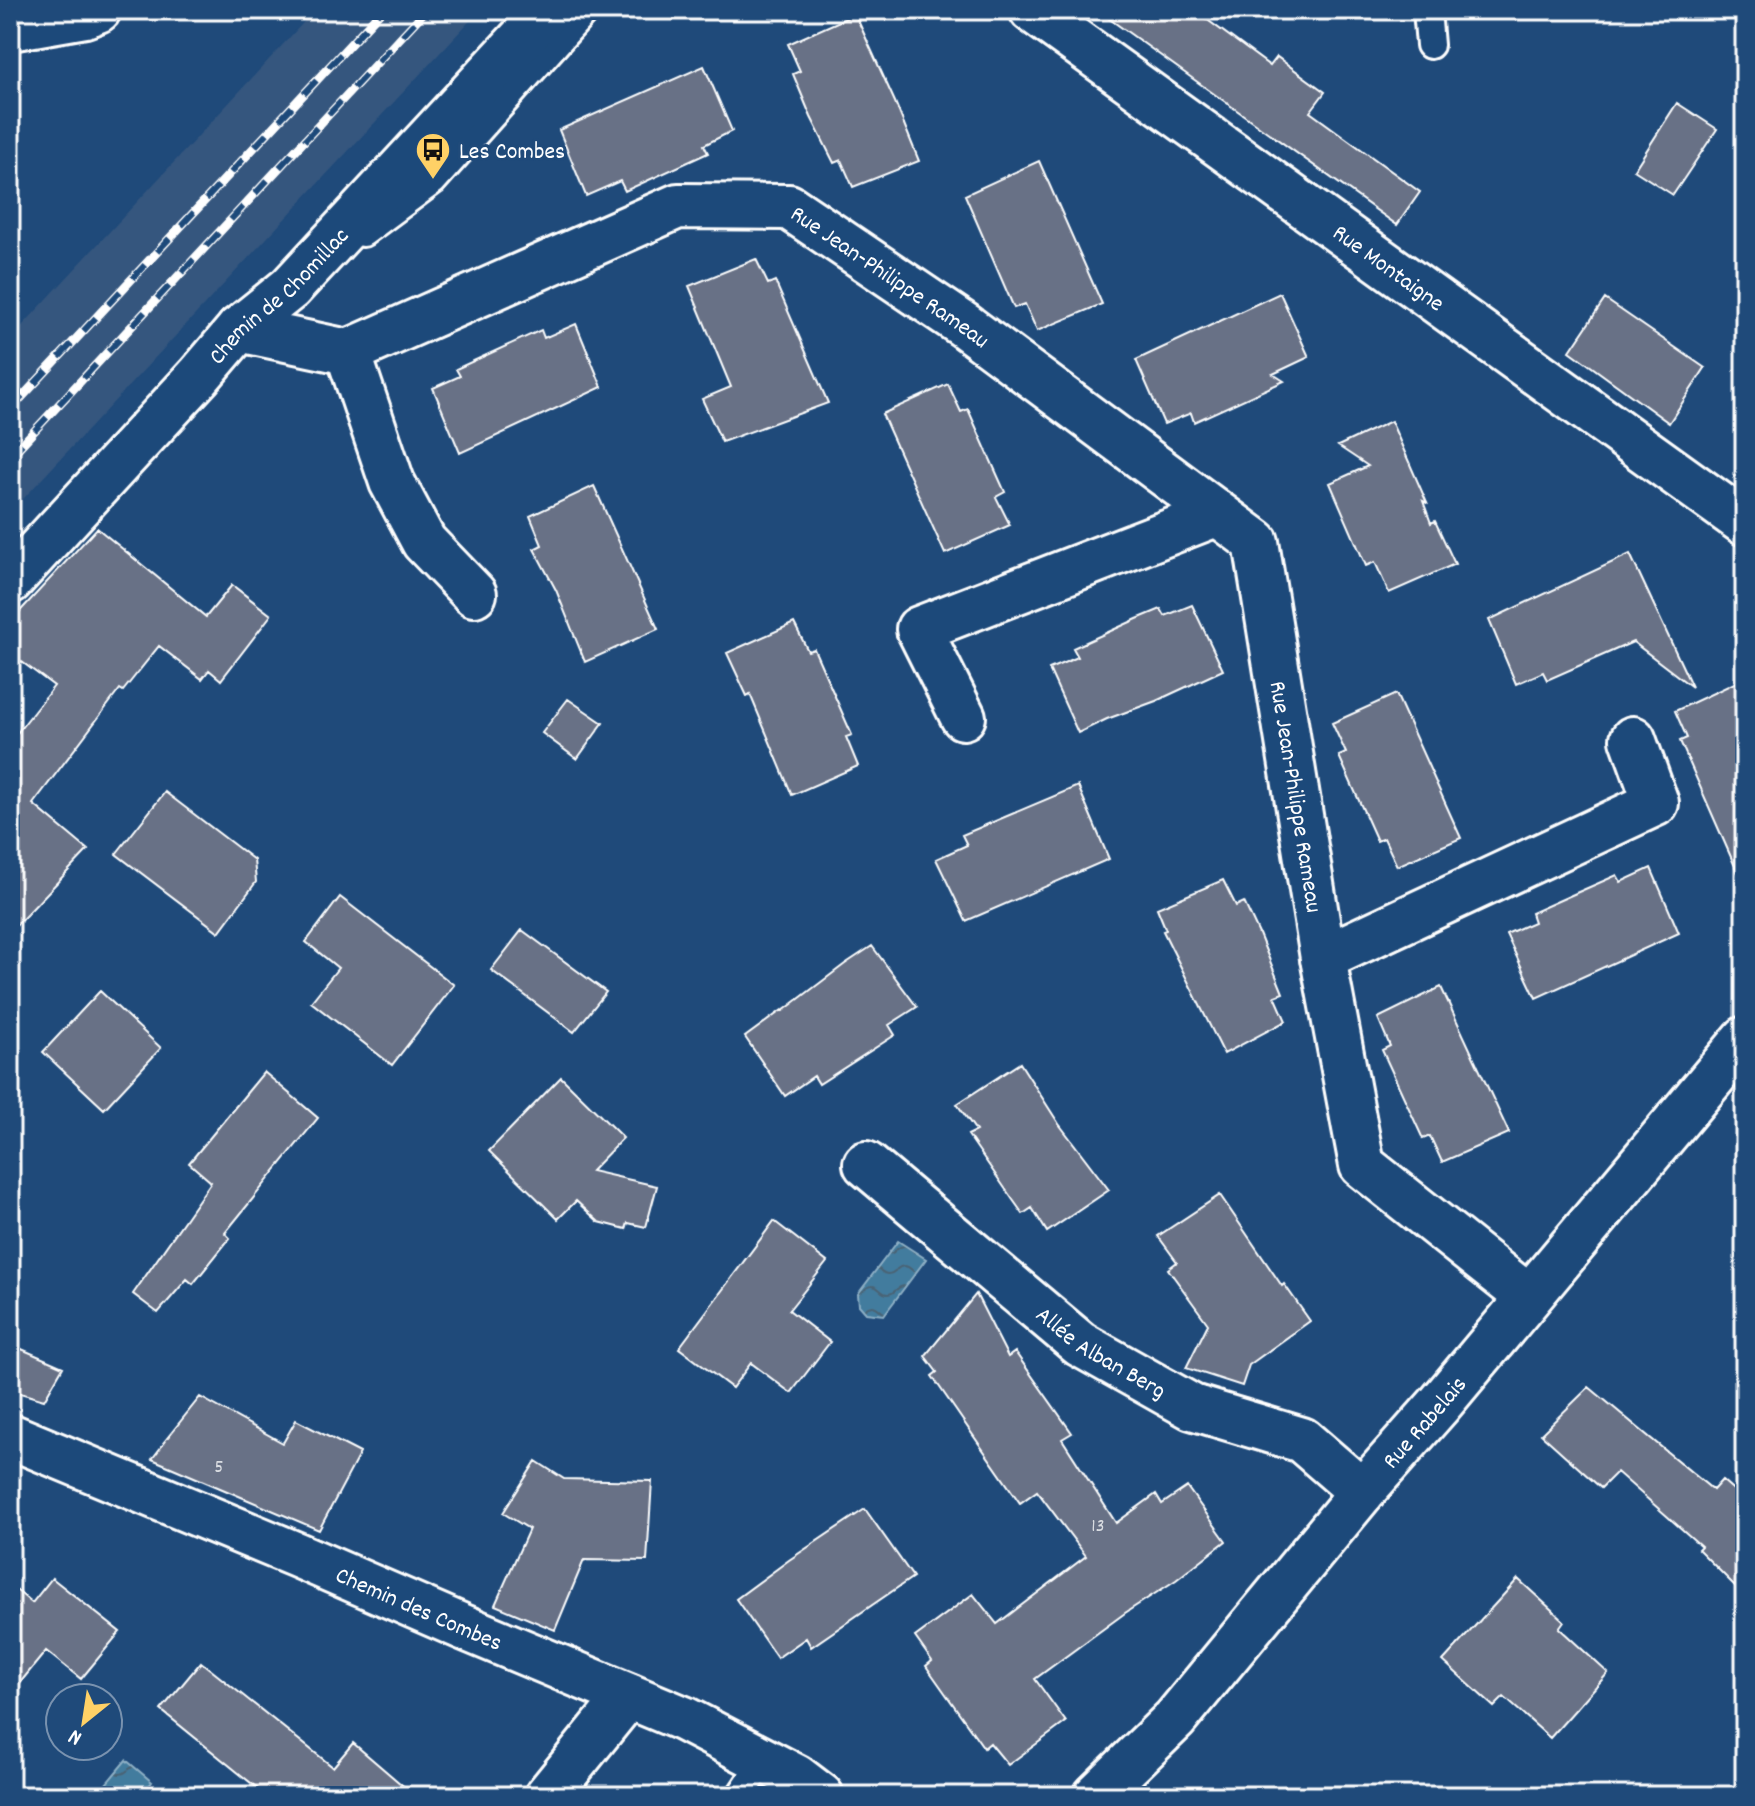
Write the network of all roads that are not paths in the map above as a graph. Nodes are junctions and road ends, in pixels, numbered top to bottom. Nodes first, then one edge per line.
1 (98, 10) edge
2 (548, 10) edge
3 (586, 10) edge
4 (1032, 10) edge
5 (1427, 10) edge
6 (10, 28) edge
7 (1430, 45) dead end
8 (290, 288) junction
9 (239, 329) junction
10 (348, 352) junction
11 (1216, 514) junction
12 (1745, 523) edge
13 (10, 581) edge
14 (474, 594) dead end
15 (963, 717) dead end
16 (1633, 739) dead end
17 (1323, 958) junction
18 (1745, 1039) edge
19 (866, 1164) dead end
20 (1528, 1297) junction
21 (10, 1436) edge
22 (1362, 1492) junction
23 (628, 1696) junction
24 (764, 1760) junction
25 (547, 1796) edge
26 (740, 1796) edge
27 (821, 1796) edge
28 (1096, 1796) edge

1 - 6 street
2 - 8 street, Chemin de Chomillac
3 - 8 lane
4 - 12 street, Rue Montaigne
5 - 7 lane
8 - 9 street, Chemin de Chomillac
9 - 10 street
9 - 13 street, Chemin de Chomillac
10 - 11 street, Rue Jean-Philippe Rameau
10 - 14 street
11 - 15 street
11 - 17 street, Rue Jean-Philippe Rameau
16 - 17 street
17 - 20 street, Rue Jean-Philippe Rameau
18 - 20 street, Rue Rabelais
19 - 22 street, Allée Alban Berg
20 - 22 street, Rue Rabelais
21 - 23 street, Chemin des Combes
22 - 28 street, Rue Rabelais
23 - 24 street, Chemin des Combes
23 - 25 street
24 - 26 lane
24 - 27 street, Chemin des Combes

